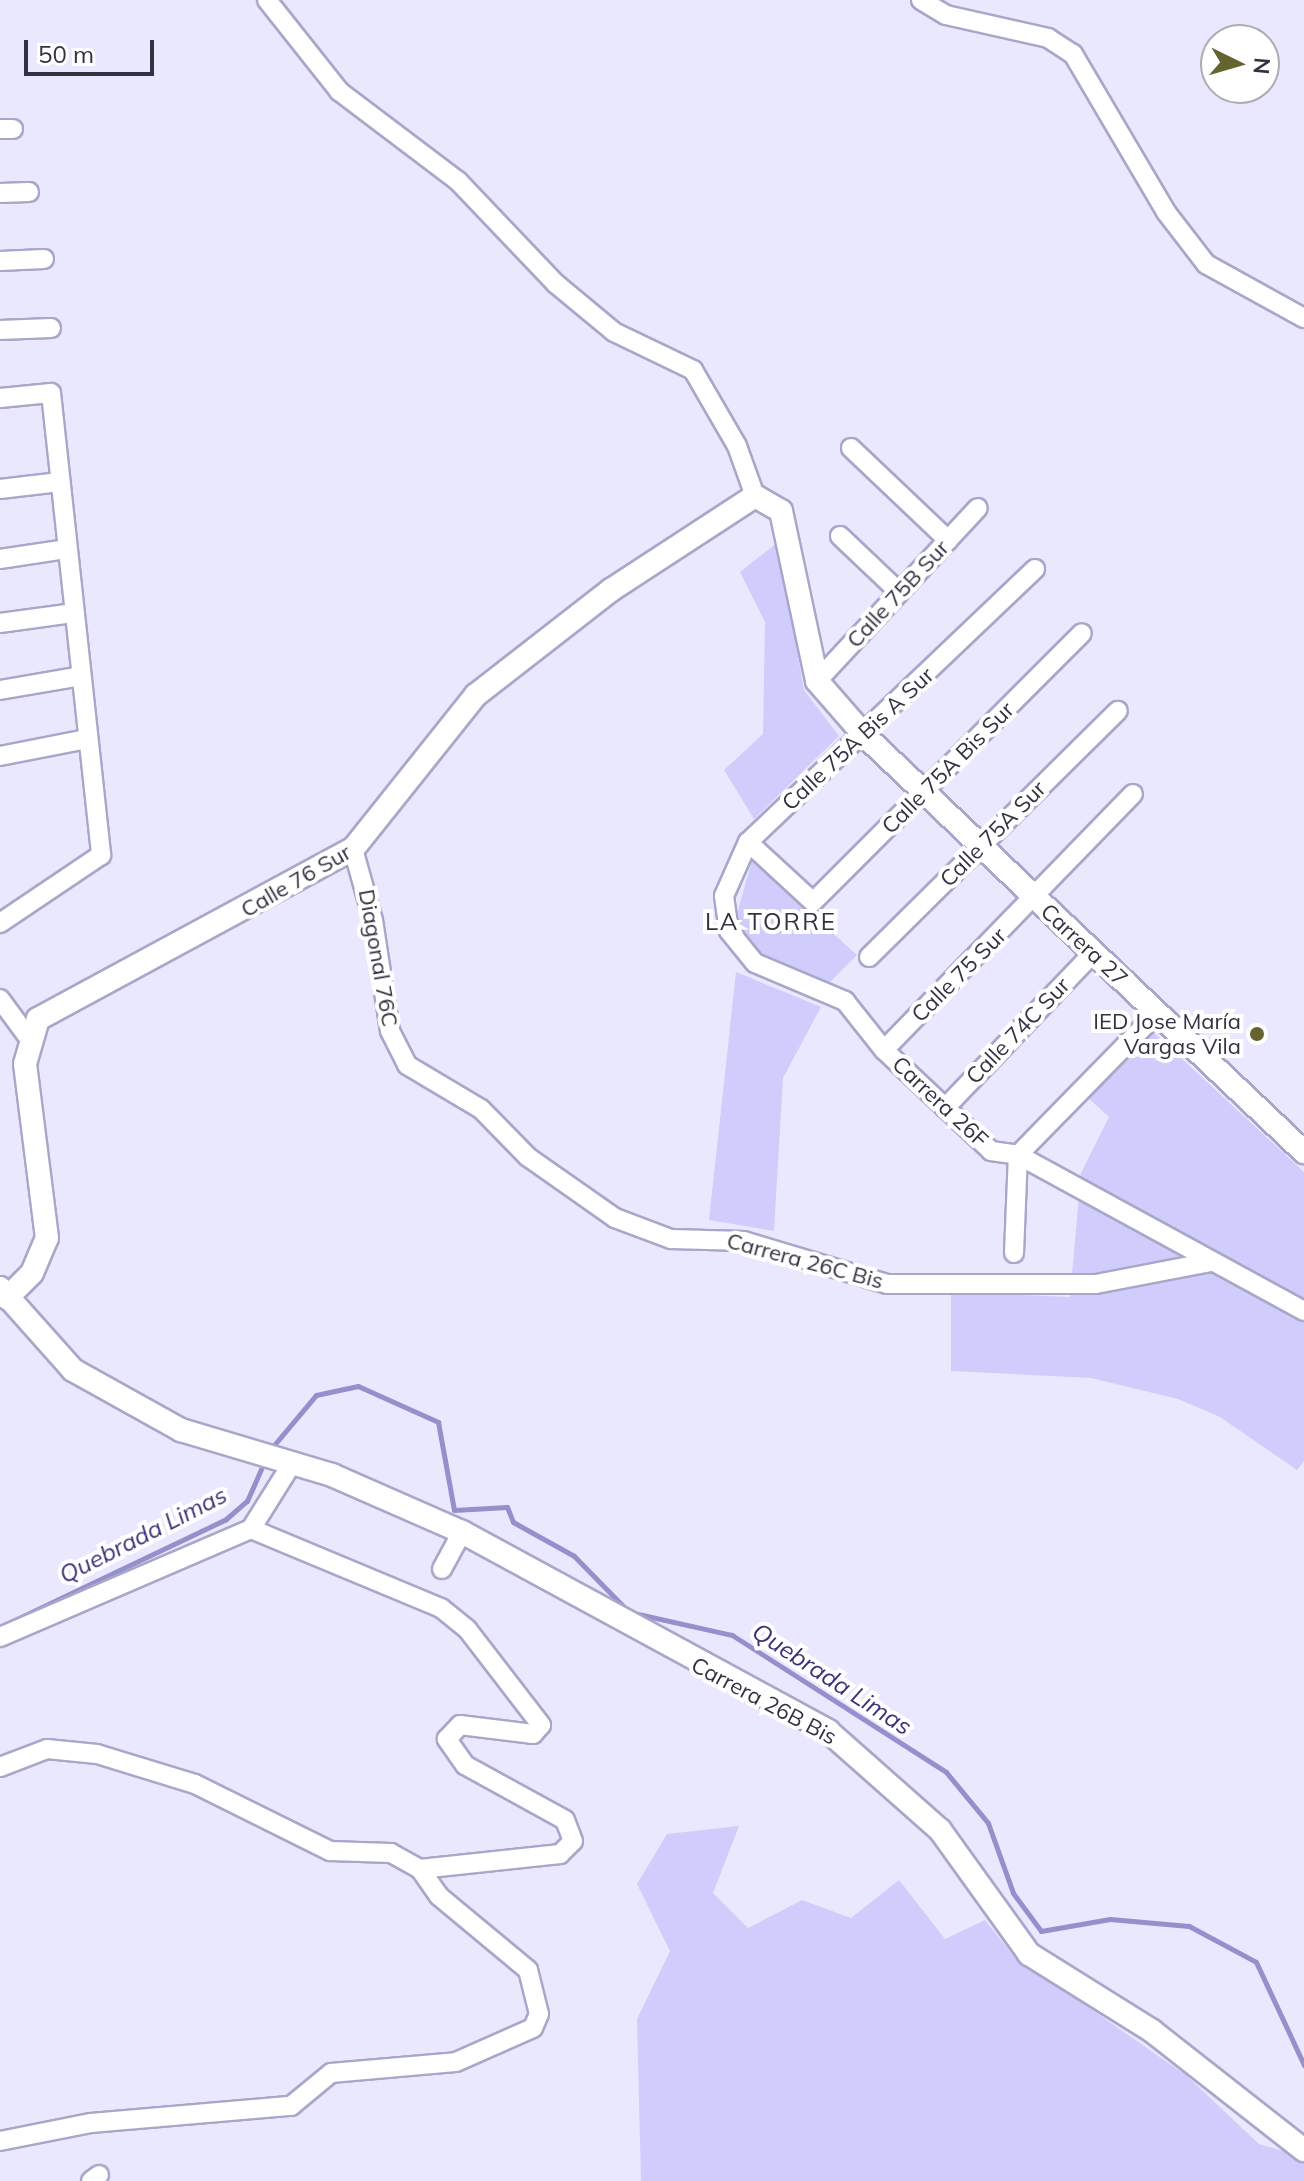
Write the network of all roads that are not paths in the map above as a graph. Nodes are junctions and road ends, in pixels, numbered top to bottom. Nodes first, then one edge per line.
1 (267, 0) edge
2 (921, 0) edge
3 (29, 192) dead end
4 (0, 193) edge
5 (44, 259) dead end
6 (0, 261) edge
7 (1304, 318) edge
8 (51, 328) dead end
9 (0, 330) edge
10 (0, 398) edge
11 (851, 448) dead end
12 (60, 482) junction
13 (0, 489) edge
14 (755, 496) junction
15 (978, 508) dead end
16 (840, 536) dead end
17 (948, 540) junction
18 (67, 549) junction
19 (0, 559) edge
20 (1035, 569) dead end
21 (899, 592) junction
22 (74, 613) junction
23 (0, 623) edge
24 (1082, 633) dead end
25 (81, 676) junction
26 (817, 681) junction
27 (0, 690) edge
28 (1118, 711) dead end
29 (865, 736) junction
30 (87, 739) junction
31 (0, 756) edge
32 (925, 792) junction
33 (1133, 794) dead end
34 (748, 842) junction
35 (980, 846) junction
36 (353, 849) junction
37 (1034, 900) junction
38 (0, 923) edge
39 (729, 931) joint
40 (1092, 954) junction
41 (869, 957) dead end
42 (0, 999) edge
43 (1158, 1012) junction
44 (28, 1037) junction
45 (884, 1050) junction
46 (407, 1065) joint
47 (945, 1108) junction
48 (1304, 1152) edge
49 (1018, 1155) junction
50 (1014, 1253) dead end
51 (1210, 1262) junction
52 (4, 1293) edge
53 (1304, 1311) edge
54 (284, 1463) junction
55 (251, 1529) junction
56 (462, 1532) junction
57 (442, 1569) dead end
58 (0, 1637) edge
59 (0, 1767) edge
60 (420, 1869) junction
61 (0, 2141) edge
62 (1304, 2150) edge

1 - 14 street
2 - 7 street
3 - 4 street
5 - 6 street
8 - 9 street
10 - 12 street
11 - 17 street
12 - 13 street
12 - 18 street
14 - 26 street
14 - 36 street, Calle 76 Sur
15 - 17 street, Calle 75B Sur
16 - 21 street
17 - 21 street, Calle 75B Sur
18 - 19 street
18 - 22 street
20 - 29 street, Calle 75A Bis A Sur
21 - 26 street, Calle 75B Sur
22 - 23 street
22 - 25 street
24 - 32 street, Calle 75A Bis Sur
25 - 27 street
25 - 30 street
26 - 29 street, Carrera 27
28 - 35 street, Calle 75A Sur
29 - 32 street, Carrera 27
29 - 34 street, Calle 75A Bis A Sur
30 - 31 street
30 - 38 street
32 - 34 street, Calle 75A Bis Sur
32 - 35 street, Carrera 27
33 - 37 street, Calle 75 Sur
34 - 39 street, Calle 75A Bis A Sur
35 - 37 street, Carrera 27
35 - 41 street, Calle 75A Sur
36 - 44 street, Calle 76 Sur
36 - 46 street, Diagonal 76C
37 - 40 street, Carrera 27
37 - 45 street, Calle 75 Sur
39 - 45 street, Carrera 26F
40 - 43 street, Carrera 27
40 - 47 street, Calle 74C Sur
42 - 44 street
43 - 48 street, Carrera 27
43 - 49 street
44 - 52 street
45 - 47 street, Carrera 26F
46 - 51 street, Carrera 26C Bis
47 - 49 street, Carrera 26F
49 - 50 street
49 - 51 street, Carrera 26F
51 - 53 street, Carrera 26F
52 - 54 street, Carrera 26B Bis
54 - 55 street
54 - 56 street, Carrera 26B Bis
55 - 58 street
55 - 60 street
56 - 57 street
56 - 62 street, Carrera 26B Bis
59 - 60 street
60 - 61 street

